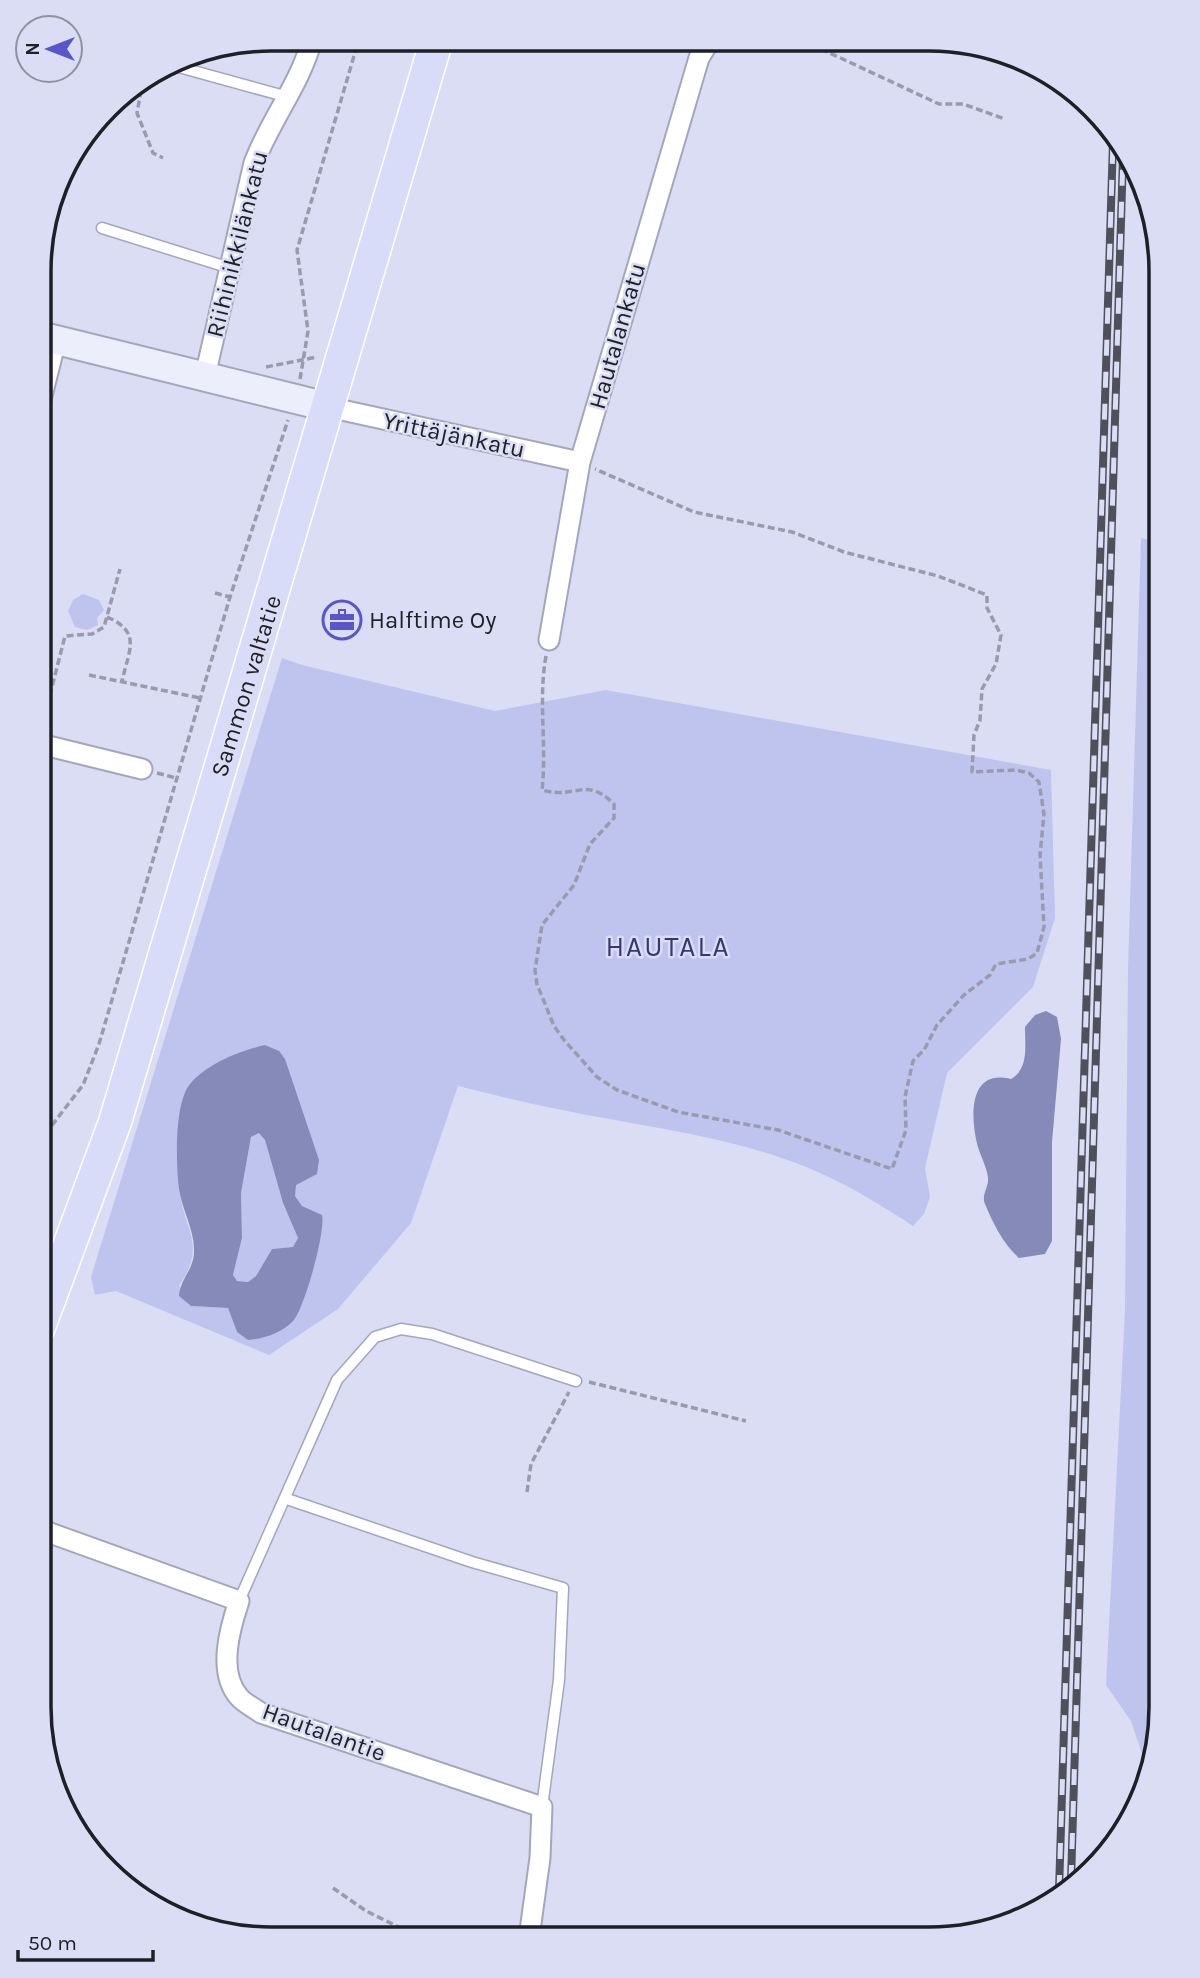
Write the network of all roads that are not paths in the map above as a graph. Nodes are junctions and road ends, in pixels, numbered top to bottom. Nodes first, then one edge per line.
1 (307, 51) edge
2 (433, 51) edge
3 (703, 51) edge
4 (182, 69) edge
5 (288, 97) junction
6 (102, 228) dead end
7 (230, 268) junction
8 (51, 339) edge
9 (205, 376) junction
10 (328, 407) junction
11 (580, 462) junction
12 (549, 640) road end
13 (51, 747) edge
14 (142, 769) dead end
15 (51, 1295) edge
16 (576, 1381) road end
17 (287, 1499) junction
18 (51, 1533) edge
19 (239, 1601) junction
20 (542, 1807) junction
21 (531, 1927) edge

1 - 5 street, Riihinikkilänkatu
2 - 10 main road, Sammon valtatie
3 - 11 street, Hautalankatu
4 - 5 lane
5 - 7 street, Riihinikkilänkatu
6 - 7 lane
7 - 9 street, Riihinikkilänkatu
8 - 9 street
9 - 10 street
10 - 11 street, Yrittäjänkatu
10 - 15 main road, Sammon valtatie
11 - 12 street, Hautalankatu
13 - 14 street
16 - 17 lane
17 - 19 lane
17 - 20 lane
18 - 19 street
19 - 20 street, Hautalantie
20 - 21 street

